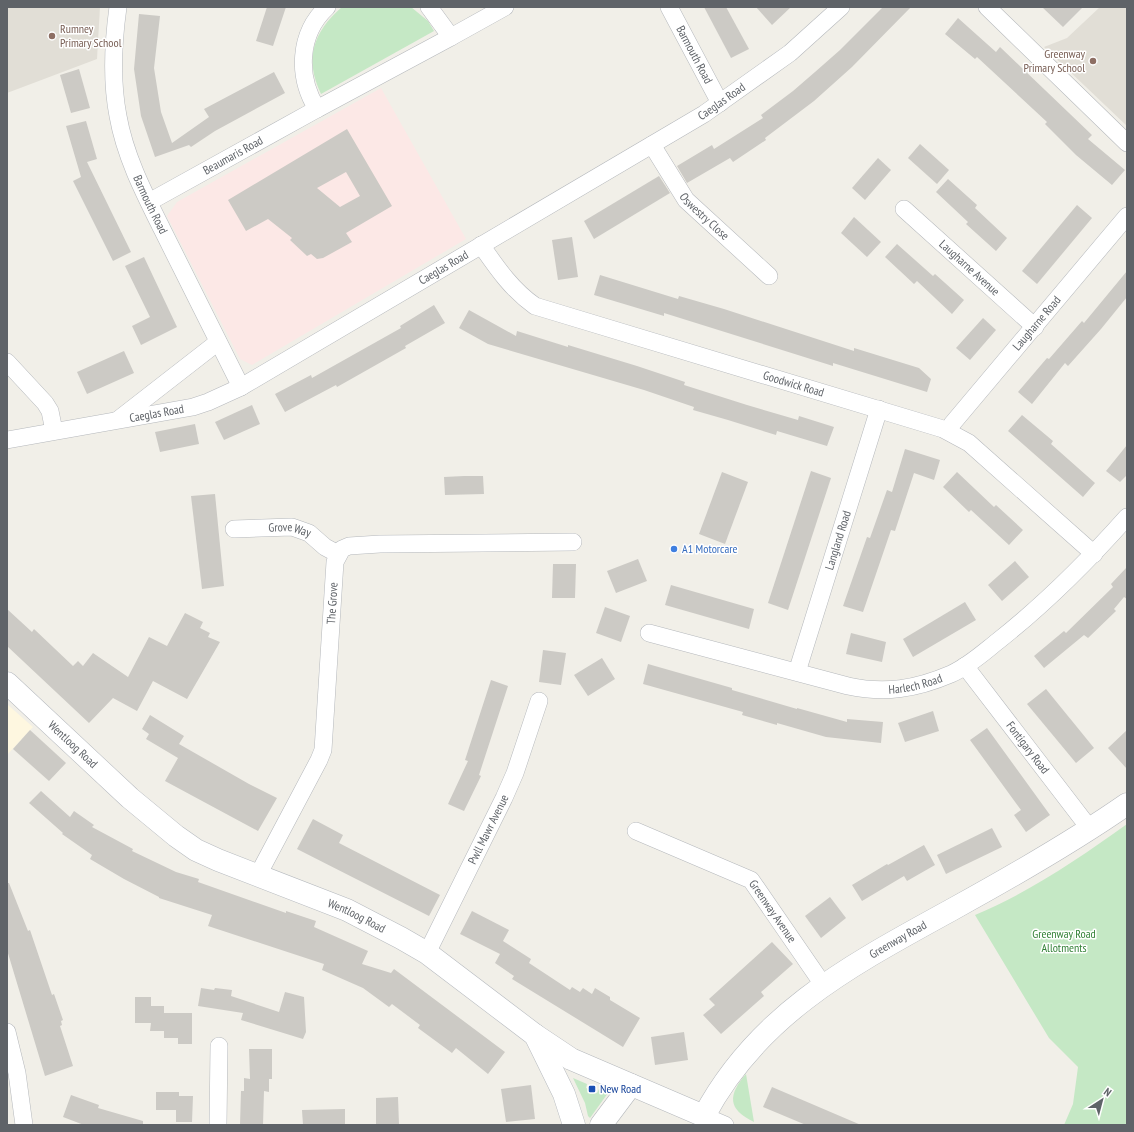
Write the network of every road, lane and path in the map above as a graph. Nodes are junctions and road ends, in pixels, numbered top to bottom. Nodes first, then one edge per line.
1 (118, 7) edge
2 (327, 7) edge
3 (429, 7) edge
4 (505, 7) edge
5 (669, 7) edge
6 (841, 7) edge
7 (987, 7) edge
8 (451, 37) junction
9 (720, 104) junction
10 (317, 109) junction
11 (1127, 143) edge
12 (652, 145) junction
13 (149, 202) junction
14 (904, 209) dead end
15 (1127, 216) edge
16 (481, 245) junction
17 (769, 276) dead end
18 (1035, 327) junction
19 (218, 342) junction
20 (7, 362) edge
21 (241, 387) junction
22 (879, 409) junction
23 (118, 420) junction
24 (54, 431) junction
25 (950, 431) junction
26 (7, 440) edge
27 (1127, 517) edge
28 (234, 529) dead end
29 (573, 542) dead end
30 (338, 554) junction
31 (1094, 554) junction
32 (649, 633) dead end
33 (965, 666) junction
34 (798, 672) junction
35 (7, 683) edge
36 (539, 701) dead end
37 (1127, 804) edge
38 (1090, 830) junction
39 (636, 831) dead end
40 (258, 875) junction
41 (426, 953) junction
42 (824, 986) junction
43 (7, 1032) edge
44 (535, 1035) junction
45 (219, 1046) dead end
46 (631, 1085) junction
47 (704, 1116) junction
48 (24, 1125) edge
49 (218, 1125) edge
50 (574, 1125) edge
51 (601, 1125) edge
52 (725, 1125) edge

1 - 13 street, Barmouth Road
2 - 10 street
3 - 8 street
4 - 8 street, Beaumaris Road
5 - 9 street, Barmouth Road
6 - 9 street, Caeglas Road
7 - 11 street
8 - 10 street, Beaumaris Road
9 - 12 street, Caeglas Road
10 - 13 street, Beaumaris Road
12 - 16 street, Caeglas Road
12 - 17 street, Oswestry Close
13 - 19 street, Barmouth Road
14 - 18 street, Laugharne Avenue
15 - 18 street, Laugharne Road
16 - 21 street, Caeglas Road
16 - 22 street, Goodwick Road
18 - 25 street, Laugharne Road
19 - 21 street, Barmouth Road
19 - 23 street
20 - 24 street
21 - 23 street, Caeglas Road
22 - 25 street, Goodwick Road
22 - 34 street, Langland Road
23 - 24 street, Caeglas Road
24 - 26 street, Caeglas Road
25 - 31 street, Goodwick Road
27 - 31 street, Harlech Road
28 - 30 street, Grove Way
29 - 30 street
30 - 40 street, The Grove
31 - 33 street, Harlech Road
32 - 34 street, Harlech Road
33 - 34 street, Harlech Road
33 - 38 street, Fontigary Road
35 - 40 street, Wentloog Road
36 - 41 street, Pwll Mawr Avenue
37 - 38 street, Greenway Road
38 - 42 street, Greenway Road
39 - 42 street, Greenway Avenue
40 - 41 street, Wentloog Road
41 - 44 street, Wentloog Road
42 - 47 street, Greenway Road
43 - 48 street
44 - 46 street, Wentloog Road
44 - 50 street
45 - 49 street
46 - 47 street, Wentloog Road
46 - 51 street
47 - 52 street, Wentloog Road

